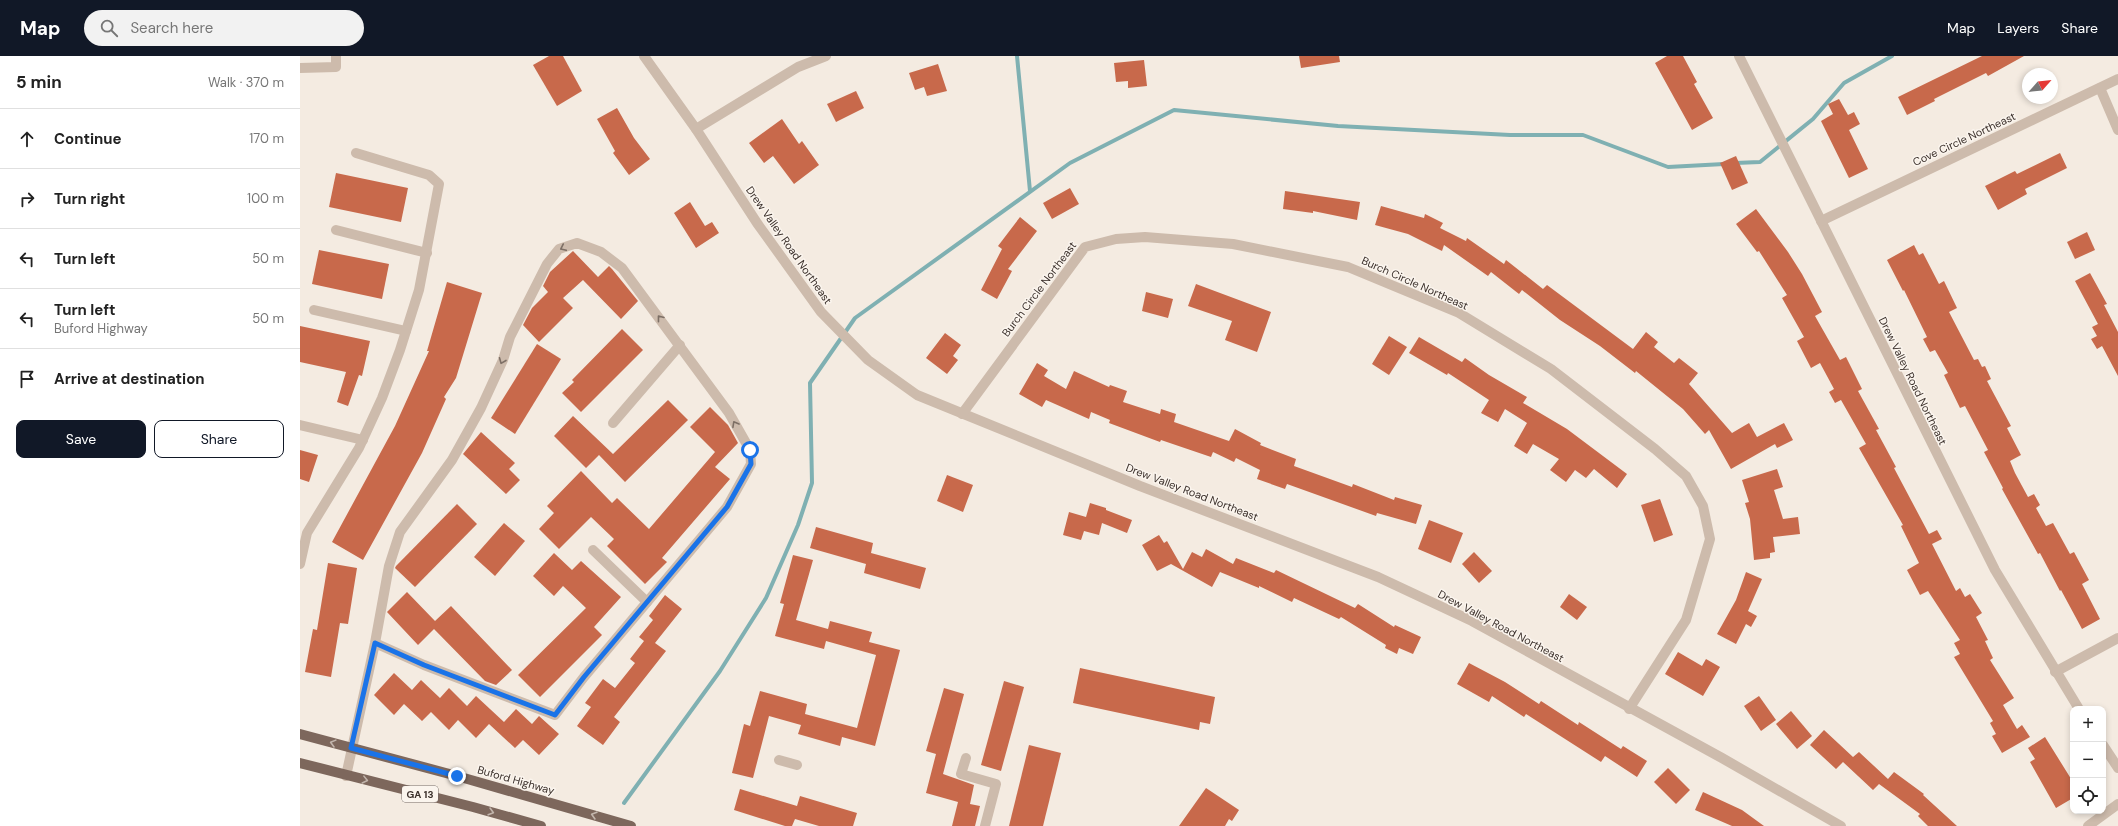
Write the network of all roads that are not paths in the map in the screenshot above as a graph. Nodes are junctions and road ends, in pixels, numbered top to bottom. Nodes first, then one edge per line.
1 (336, 56) edge
2 (644, 56) edge
3 (826, 56) edge
4 (1739, 56) edge
5 (300, 68) edge
6 (2118, 79) edge
7 (2100, 88) junction
8 (696, 129) junction
9 (2118, 130) edge
10 (356, 153) dead end
11 (1821, 221) junction
12 (336, 230) dead end
13 (426, 253) junction
14 (314, 310) dead end
15 (406, 331) junction
16 (680, 344) junction
17 (962, 414) junction
18 (613, 422) dead end
19 (300, 425) edge
20 (363, 440) junction
21 (593, 550) dead end
22 (300, 564) edge
23 (647, 602) junction
24 (2118, 638) edge
25 (375, 643) junction
26 (2055, 672) junction
27 (2077, 706) edge
28 (1629, 709) junction
29 (300, 734) edge
30 (351, 748) junction
31 (2106, 750) edge
32 (966, 758) dead end
33 (779, 760) dead end
34 (300, 763) edge
35 (797, 765) dead end
36 (2118, 768) edge
37 (346, 776) junction
38 (2118, 804) edge
39 (541, 826) edge
40 (631, 826) edge
41 (985, 826) edge
42 (1841, 826) edge
43 (2088, 826) edge

1 - 5 street
2 - 8 street, Drew Valley Road Northeast
3 - 8 street
4 - 11 street, Drew Valley Road Northeast
6 - 7 street, Cove Circle Northeast
7 - 9 street
7 - 11 street, Cove Circle Northeast
8 - 17 street, Drew Valley Road Northeast
10 - 13 street
11 - 26 street, Drew Valley Road Northeast
12 - 13 street
13 - 15 street
14 - 15 street
15 - 20 street
16 - 18 street
23 -> 16 street
16 -> 25 street
17 - 28 street, Drew Valley Road Northeast
17 - 28 street, Burch Circle Northeast
19 - 20 street
20 - 22 street
21 - 23 street
23 - 25 street
24 - 26 street
25 - 30 street
26 - 27 street, Drew Valley Road Northeast
28 - 42 street, Drew Valley Road Northeast
30 -> 29 main road, Buford Highway / GA 13
30 - 37 street
40 -> 30 main road, Buford Highway / GA 13
31 - 36 street
32 - 41 street
33 - 35 street
34 - 37 main road, GA 13
37 -> 39 main road, GA 13
38 - 43 street

